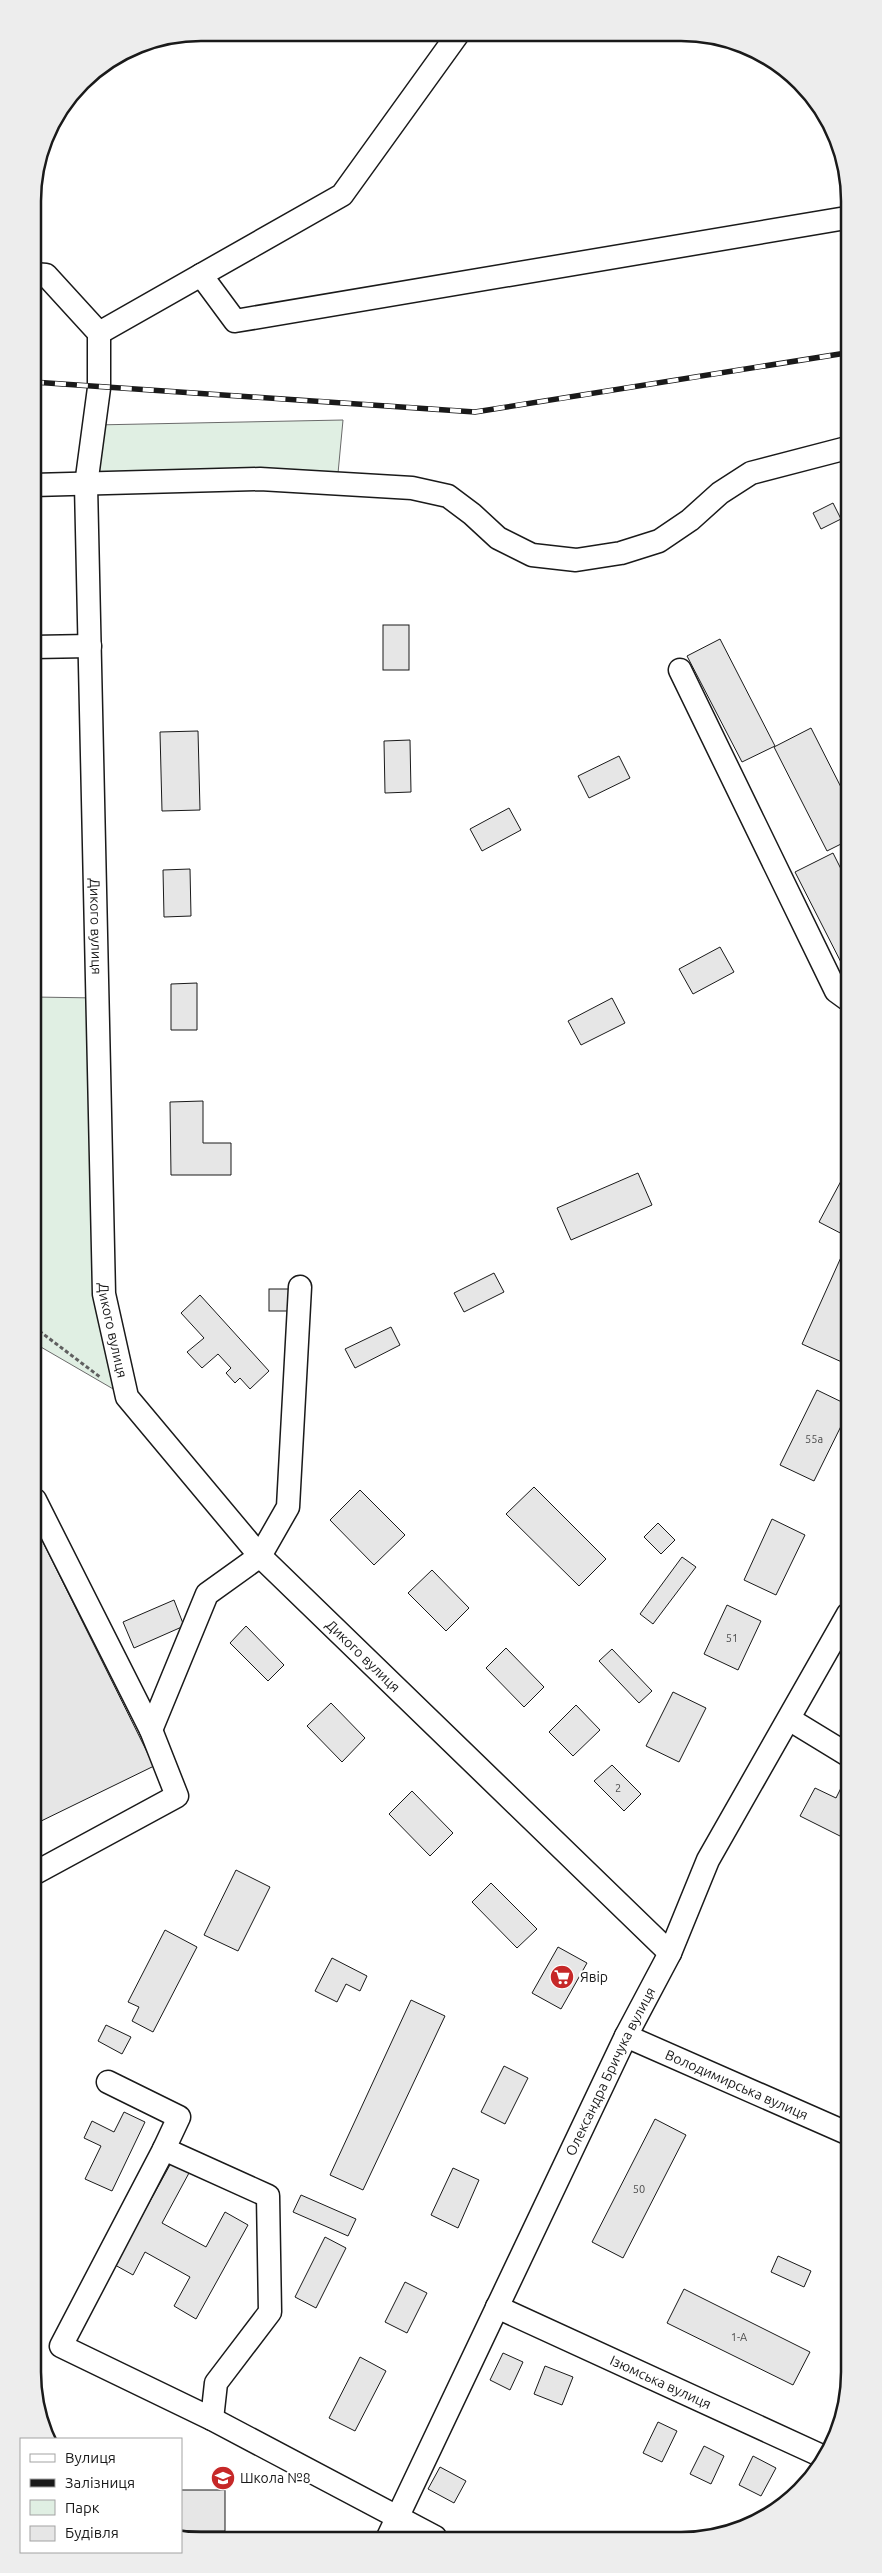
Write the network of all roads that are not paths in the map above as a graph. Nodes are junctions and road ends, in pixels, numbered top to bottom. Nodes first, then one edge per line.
1 (453, 41) edge
2 (841, 219) edge
3 (42, 275) edge
4 (201, 275) junction
5 (99, 333) junction
6 (841, 450) edge
7 (42, 485) edge
8 (86, 485) junction
9 (90, 646) junction
10 (42, 647) edge
11 (680, 670) dead end
12 (841, 995) edge
13 (300, 1287) dead end
14 (41, 1513) edge
15 (260, 1556) junction
16 (840, 1628) edge
17 (789, 1719) junction
18 (151, 1730) junction
19 (840, 1749) edge
20 (41, 1870) edge
21 (670, 1953) junction
22 (626, 2036) junction
23 (108, 2082) dead end
24 (840, 2130) edge
25 (164, 2149) junction
26 (497, 2307) junction
27 (212, 2419) junction
28 (818, 2454) edge
29 (392, 2528) edge
30 (411, 2532) edge

1 - 4 street
2 - 4 street
3 - 5 street
4 - 5 street
5 - 8 street, Дикого вулиця
6 - 8 street
7 - 8 street
8 - 9 street, Дикого вулиця
9 - 10 street
9 - 15 street, Дикого вулиця
11 - 12 street
13 - 15 street
14 - 18 street
15 - 18 street
15 - 21 street, Дикого вулиця
16 - 17 street, Олександра Бричука вулиця
17 - 19 street
17 - 21 street, Олександра Бричука вулиця
18 - 20 street
21 - 22 street, Олександра Бричука вулиця
22 - 24 street, Володимирська вулиця
22 - 26 street, Олександра Бричука вулиця
23 - 25 street
25 - 27 street
25 - 27 street
26 - 28 street, Ізюмська вулиця
26 - 29 street, Олександра Бричука вулиця
27 - 29 street
29 - 30 street

